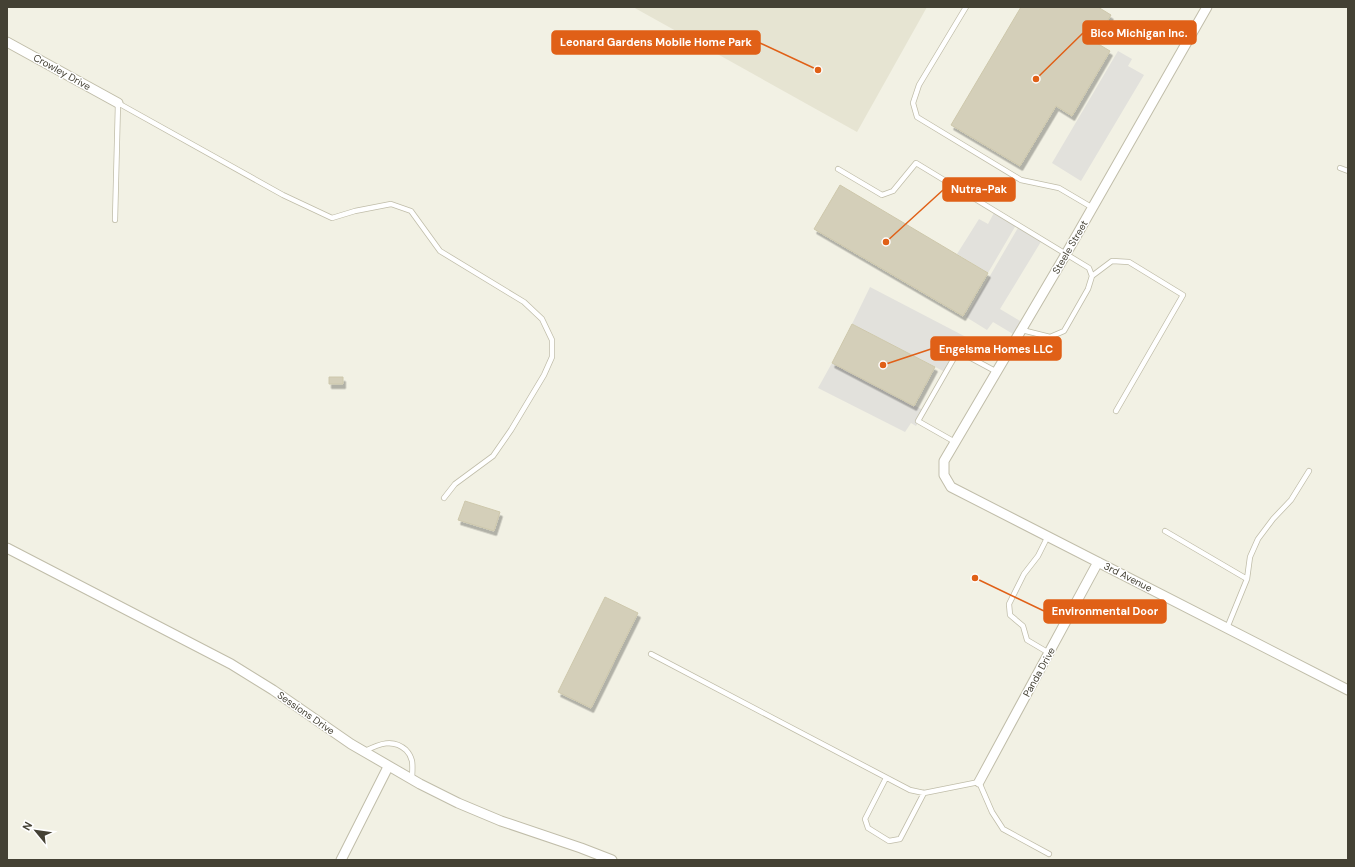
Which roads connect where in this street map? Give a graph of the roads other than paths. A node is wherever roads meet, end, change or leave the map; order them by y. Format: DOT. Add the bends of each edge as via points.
graph roads {
  1 [pos="966,7"];
  2 [pos="1207,7"];
  3 [pos="7,42"];
  4 [pos="118,103"];
  5 [pos="1340,168"];
  6 [pos="838,169"];
  7 [pos="1348,171"];
  8 [pos="1093,208"];
  9 [pos="115,220"];
  10 [pos="1066,254"];
  11 [pos="1092,276"];
  12 [pos="1022,330"];
  13 [pos="997,372"];
  14 [pos="1116,411"];
  15 [pos="955,442"];
  16 [pos="1309,471"];
  17 [pos="951,487"];
  18 [pos="444,498"];
  19 [pos="1165,531"];
  20 [pos="1048,536"];
  21 [pos="7,548"];
  22 [pos="1098,562"];
  23 [pos="1247,579"];
  24 [pos="1227,628"];
  25 [pos="1049,653"];
  26 [pos="651,654"];
  27 [pos="1348,690"];
  28 [pos="364,752"];
  29 [pos="388,767"];
  30 [pos="886,778"];
  31 [pos="412,780"];
  32 [pos="979,782"];
  33 [pos="924,793"];
  34 [pos="1049,854"];
  35 [pos="341,860"];
  36 [pos="612,860"];
  1 -- 8 [label="lane" via="919,85 913,103 917,117 1021,180 1059,188"];
  2 -- 8 [label="street, Steele Street"];
  3 -- 4 [label="street, Crowley Drive"];
  4 -- 9 [label="lane"];
  4 -- 18 [label="lane" via="283,196 332,218 391,204 411,211 440,251 524,302 542,318 552,340 552,357 544,375 493,456 455,484"];
  5 -- 7 [label="lane"];
  6 -- 10 [label="lane" via="882,195 892,191 916,163"];
  8 -- 10 [label="street, Steele Street"];
  10 -- 11 [label="lane" via="1089,268"];
  10 -- 12 [label="street, Steele Street"];
  11 -- 12 [label="lane" via="1088,290 1064,330 1050,337"];
  11 -- 14 [label="lane" via="1112,261 1129,262 1183,295"];
  12 -- 13 [label="street, Steele Street"];
  13 -- 15 [label="street, Steele Street"];
  13 -- 15 [label="lane" via="958,351 918,421"];
  15 -- 17 [label="street, Steele Street" via="944,461 944,475"];
  16 -- 23 [label="lane" via="1291,500 1258,539 1250,558"];
  17 -- 20 [label="street, 3rd Avenue"];
  19 -- 23 [label="lane"];
  20 -- 22 [label="street, 3rd Avenue"];
  20 -- 25 [label="lane" via="1009,604 1010,615 1023,626 1027,640"];
  21 -- 28 [label="street, Sessions Drive" via="231,664 269,686"];
  22 -- 24 [label="street, 3rd Avenue"];
  22 -- 25 [label="street, Panda Drive"];
  23 -- 24 [label="lane"];
  24 -- 27 [label="street, 3rd Avenue"];
  25 -- 32 [label="street, Panda Drive"];
  26 -- 30 [label="lane"];
  28 -- 29 [label="street, Sessions Drive"];
  28 -- 31 [label="lane" via="387,743 399,745 410,756 413,766"];
  29 -- 31 [label="street, Sessions Drive"];
  29 -- 35 [label="street"];
  30 -- 33 [label="lane" via="910,790"];
  30 -- 33 [label="lane" via="865,819 868,828 889,841 900,839"];
  31 -- 36 [label="street, Sessions Drive" via="493,818"];
  32 -- 33 [label="lane"];
  32 -- 34 [label="lane" via="992,812 1003,829"];
}
